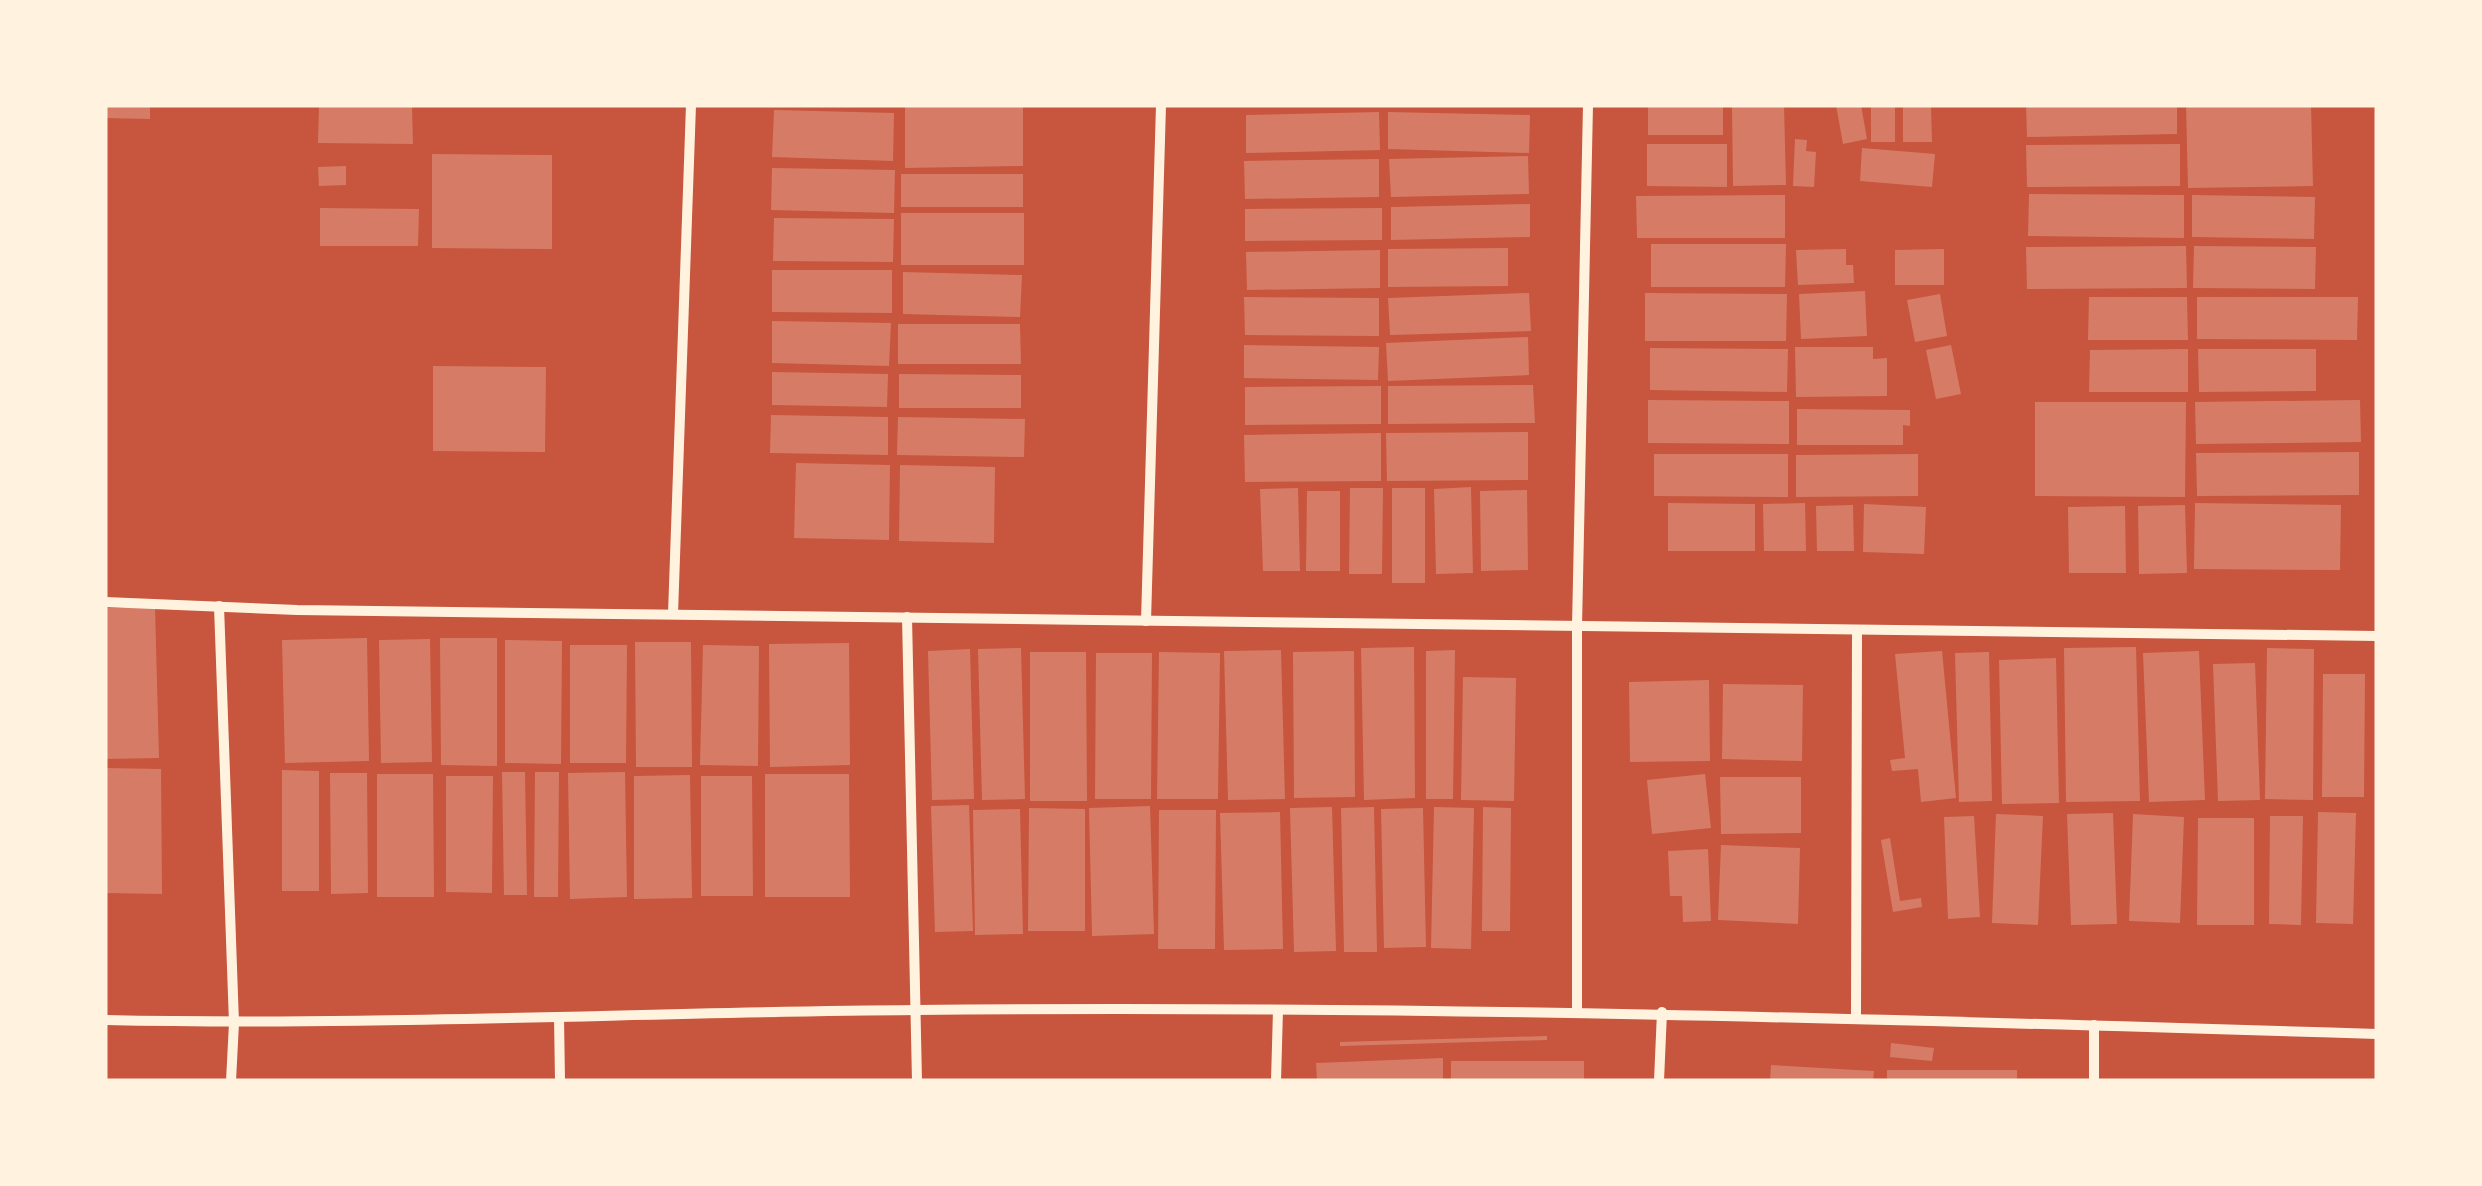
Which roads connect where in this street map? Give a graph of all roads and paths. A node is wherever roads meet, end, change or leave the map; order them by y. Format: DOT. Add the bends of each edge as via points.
graph roads {
  1 [pos="691,105"];
  2 [pos="1162,105"];
  3 [pos="1588,105"];
  4 [pos="105,602"];
  5 [pos="219,606"];
  6 [pos="673,614"];
  7 [pos="907,618"];
  8 [pos="1146,621"];
  9 [pos="1577,628"];
  10 [pos="1858,632"];
  11 [pos="2377,636"];
  12 [pos="916,1010"];
  13 [pos="1278,1010"];
  14 [pos="1577,1010"];
  15 [pos="1662,1012"];
  16 [pos="558,1017"];
  17 [pos="1856,1018"];
  18 [pos="105,1020"];
  19 [pos="234,1023"];
  20 [pos="2094,1025"];
  21 [pos="2377,1034"];
  22 [pos="231,1081"];
  23 [pos="560,1081"];
  24 [pos="917,1081"];
  25 [pos="1276,1081"];
  26 [pos="1659,1081"];
  27 [pos="2094,1081"];
  1 -- 6 [label="street"];
  2 -- 8 [label="street"];
  3 -- 9 [label="street"];
  4 -- 5 [label="street"];
  5 -- 6 [label="street"];
  5 -- 19 [label="street"];
  6 -- 7 [label="street"];
  7 -- 8 [label="street"];
  7 -- 12 [label="street"];
  8 -- 9 [label="street"];
  9 -- 10 [label="street"];
  9 -- 14 [label="street"];
  10 -- 11 [label="street"];
  10 -- 17 [label="street"];
  12 -- 13 [label="street"];
  12 -- 16 [label="street"];
  12 -- 24 [label="street"];
  13 -- 14 [label="street"];
  13 -- 25 [label="street"];
  14 -- 15 [label="street"];
  15 -- 17 [label="street"];
  15 -- 26 [label="street"];
  16 -- 19 [label="street"];
  16 -- 23 [label="street"];
  17 -- 20 [label="street"];
  18 -- 19 [label="street"];
  19 -- 22 [label="street"];
  20 -- 21 [label="street"];
  20 -- 27 [label="street"];
}
